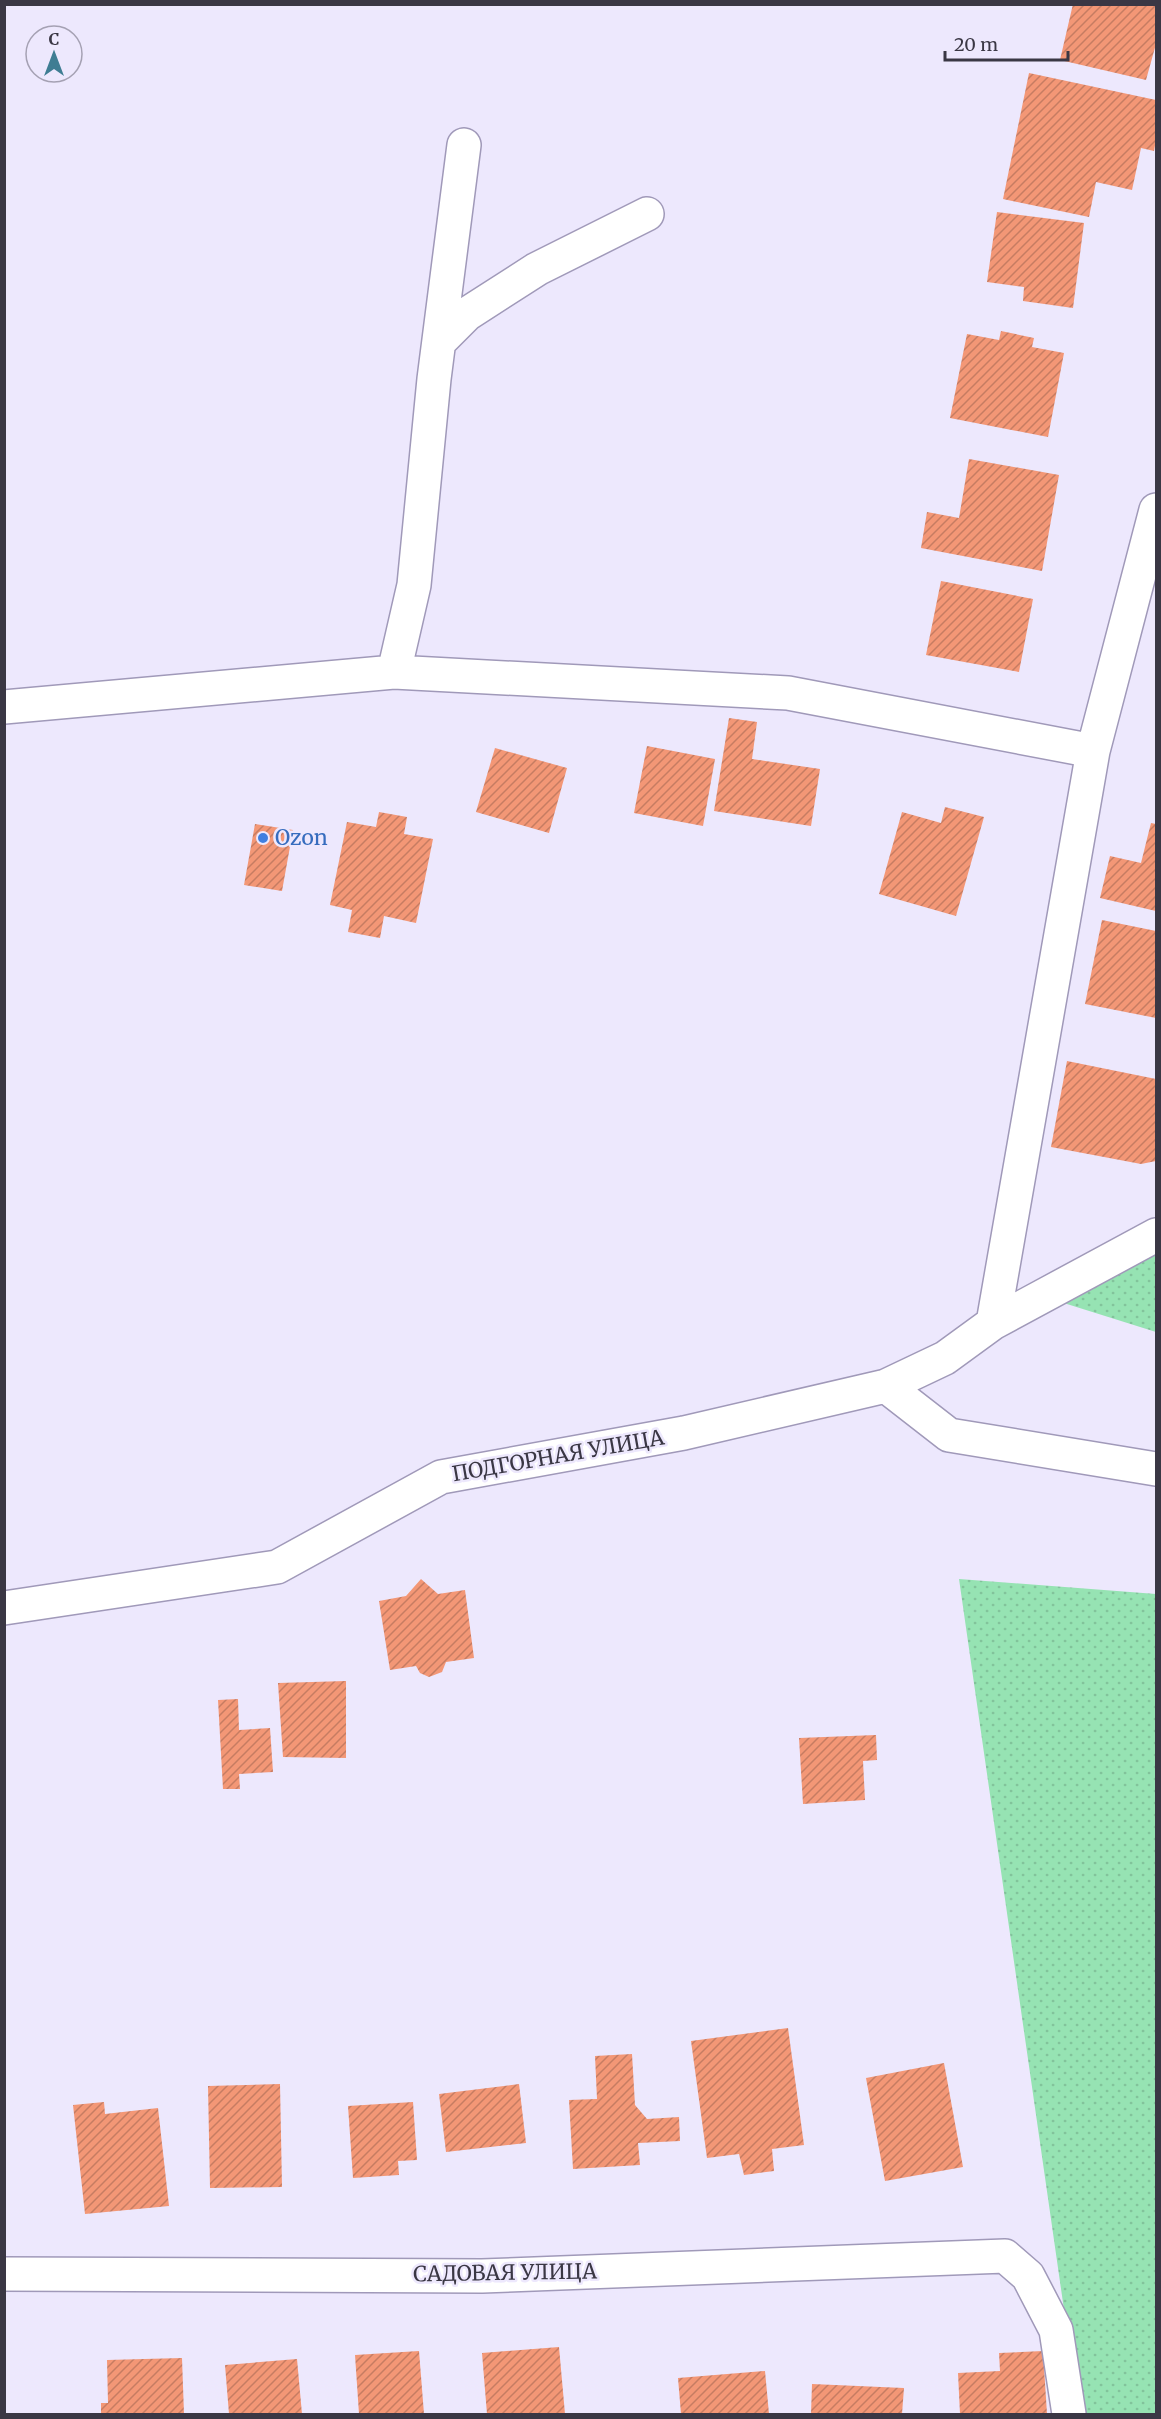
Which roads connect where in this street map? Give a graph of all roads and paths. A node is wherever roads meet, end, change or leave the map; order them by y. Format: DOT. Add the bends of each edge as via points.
graph roads {
  1 [pos="464,145"];
  2 [pos="647,214"];
  3 [pos="439,342"];
  4 [pos="1156,510"];
  5 [pos="394,672"];
  6 [pos="4,707"];
  7 [pos="1093,751"];
  8 [pos="1156,1235"];
  9 [pos="993,1323"];
  10 [pos="886,1386"];
  11 [pos="1156,1469"];
  12 [pos="4,1608"];
  13 [pos="4,2274"];
  14 [pos="1070,2415"];
  1 -- 3 [label="street"];
  2 -- 3 [label="street" via="537,269 466,314"];
  3 -- 5 [label="street" via="414,585"];
  4 -- 7 [label="street"];
  5 -- 6 [label="street"];
  5 -- 7 [label="street" via="788,693"];
  7 -- 9 [label="street"];
  8 -- 9 [label="street"];
  9 -- 10 [label="street, ПОДГОРНАЯ УЛИЦА" via="945,1358"];
  10 -- 11 [label="street" via="949,1435"];
  10 -- 12 [label="street, ПОДГОРНАЯ УЛИЦА" via="684,1433 441,1477 277,1567"];
  13 -- 14 [label="street, САДОВАЯ УЛИЦА" via="482,2276 1005,2256 1028,2276 1056,2330"];
}
